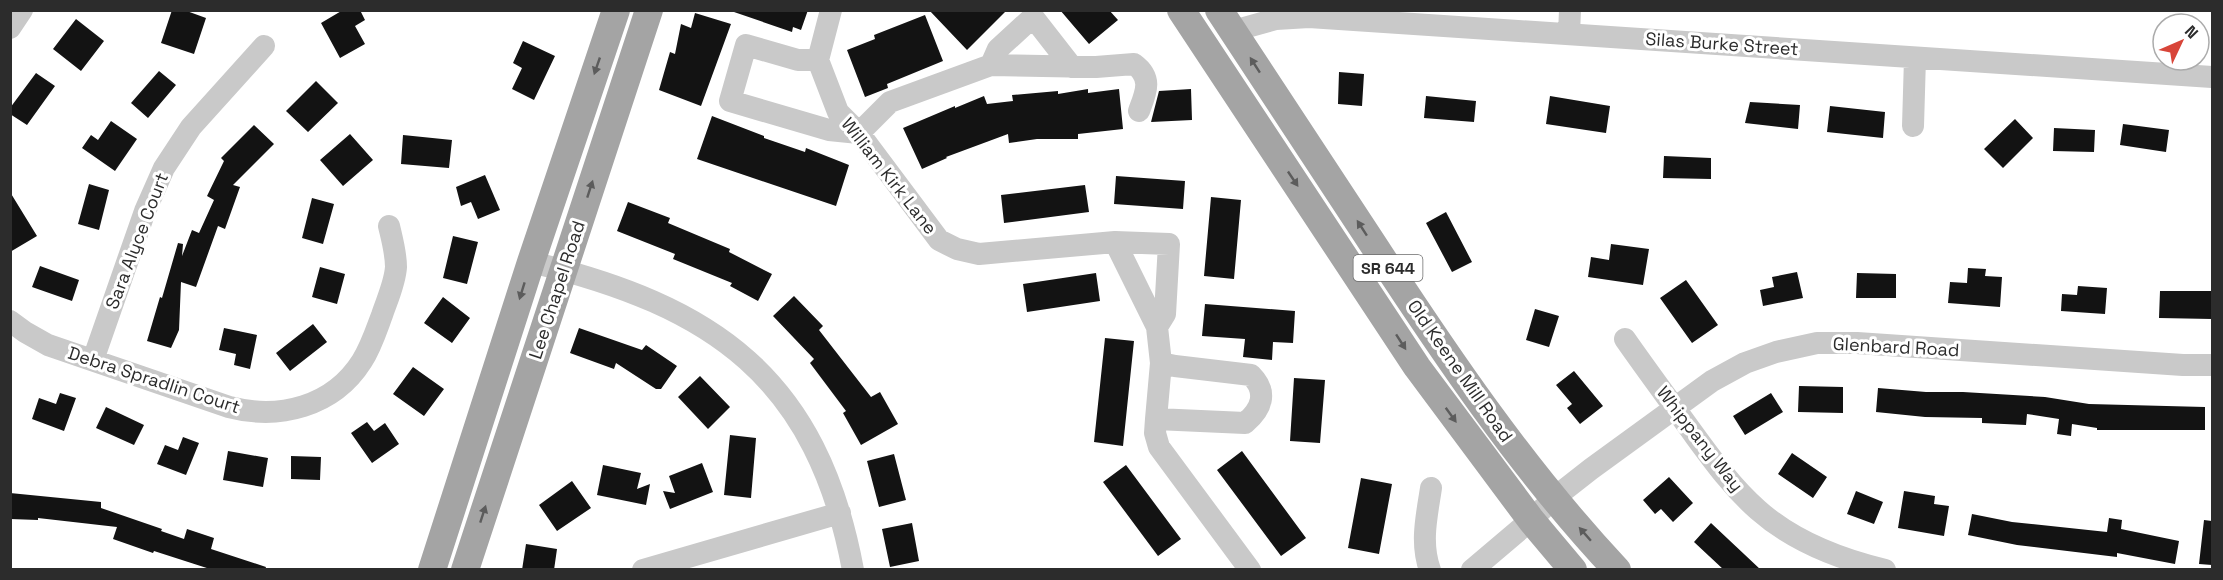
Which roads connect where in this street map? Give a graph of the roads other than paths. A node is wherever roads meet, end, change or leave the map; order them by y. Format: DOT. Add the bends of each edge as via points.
graph roads {
  1 [pos="22,10"];
  2 [pos="615,10"];
  3 [pos="649,10"];
  4 [pos="831,10"];
  5 [pos="1181,10"];
  6 [pos="1570,10"];
  7 [pos="1226,21"];
  8 [pos="10,28"];
  9 [pos="1569,33"];
  10 [pos="264,46"];
  11 [pos="1915,58"];
  12 [pos="818,60"];
  13 [pos="991,65"];
  14 [pos="1072,67"];
  15 [pos="2212,77"];
  16 [pos="1138,111"];
  17 [pos="1912,126"];
  18 [pos="859,133"];
  19 [pos="389,226"];
  20 [pos="1115,242"];
  21 [pos="531,261"];
  22 [pos="563,269"];
  23 [pos="10,321"];
  24 [pos="1157,327"];
  25 [pos="1625,339"];
  26 [pos="93,360"];
  27 [pos="1161,363"];
  28 [pos="2212,365"];
  29 [pos="1675,408"];
  30 [pos="1156,419"];
  31 [pos="1431,488"];
  32 [pos="1554,498"];
  33 [pos="840,513"];
  34 [pos="1531,520"];
  35 [pos="432,570"];
  36 [pos="465,570"];
  37 [pos="643,570"];
  38 [pos="853,570"];
  39 [pos="1250,570"];
  40 [pos="1430,570"];
  41 [pos="1472,570"];
  42 [pos="1573,570"];
  43 [pos="1617,570"];
  44 [pos="1885,570"];
  1 -- 8 [label="street"];
  2 -- 21 [label="main road, Lee Chapel Road, one-way"];
  22 -- 3 [label="main road, Lee Chapel Road, one-way"];
  4 -- 12 [label="street"];
  5 -- 34 [label="main road, Old Keene Mill Road / SR 644, one-way" via="1417,367"];
  6 -- 9 [label="street"];
  7 -- 9 [label="street, Silas Burke Street" via="1309,17"];
  32 -- 7 [label="main road, Old Keene Mill Road / SR 644, one-way" via="1418,312"];
  9 -- 11 [label="street, Silas Burke Street"];
  10 -- 26 [label="street, Sara Alyce Court" via="191,127 164,168"];
  11 -- 15 [label="street, Silas Burke Street"];
  11 -- 17 [label="street"];
  12 -- 18 [label="street, William Kirk Lane" via="838,112"];
  12 -- 18 [label="street" via="798,60 746,45 730,101 829,130"];
  13 -- 14 [label="street"];
  13 -- 14 [label="street" via="998,49 1033,17"];
  13 -- 18 [label="street" via="890,102"];
  14 -- 16 [label="street" via="1134,64 1146,78 1146,91"];
  18 -- 20 [label="street, William Kirk Lane" via="939,240 957,249 980,254"];
  19 -- 26 [label="street, Debra Spradlin Court" via="396,267 373,341 350,377 315,402 271,412 243,410"];
  20 -- 24 [label="street, William Kirk Lane"];
  20 -- 24 [label="street, William Kirk Lane" via="1169,244 1165,314"];
  21 -- 22 [label="street"];
  21 -- 35 [label="main road, Lee Chapel Road, one-way"];
  22 -- 33 [label="street" via="677,312 748,359 795,413 828,475"];
  36 -- 22 [label="main road, Lee Chapel Road, one-way"];
  23 -- 26 [label="street, Debra Spradlin Court" via="48,345"];
  24 -- 27 [label="street, William Kirk Lane"];
  25 -- 29 [label="street, Whippany Way"];
  27 -- 30 [label="street, William Kirk Lane"];
  27 -- 30 [label="street" via="1251,375 1259,382 1262,396 1257,414 1245,423"];
  28 -- 29 [label="street, Glenbard Road" via="1817,343 1745,363"];
  29 -- 32 [label="street, Glenbard Road"];
  29 -- 44 [label="street, Whippany Way" via="1726,477 1777,525 1825,552"];
  30 -- 39 [label="street, William Kirk Lane" via="1160,447"];
  31 -- 40 [label="street" via="1425,529 1425,556"];
  32 -- 34 [label="street, Glenbard Road"];
  43 -- 32 [label="main road, Old Keene Mill Road / SR 644, one-way"];
  33 -- 37 [label="street"];
  33 -- 38 [label="street"];
  34 -- 41 [label="street, Glenbard Road"];
  34 -- 42 [label="main road, Old Keene Mill Road / SR 644"];
}
